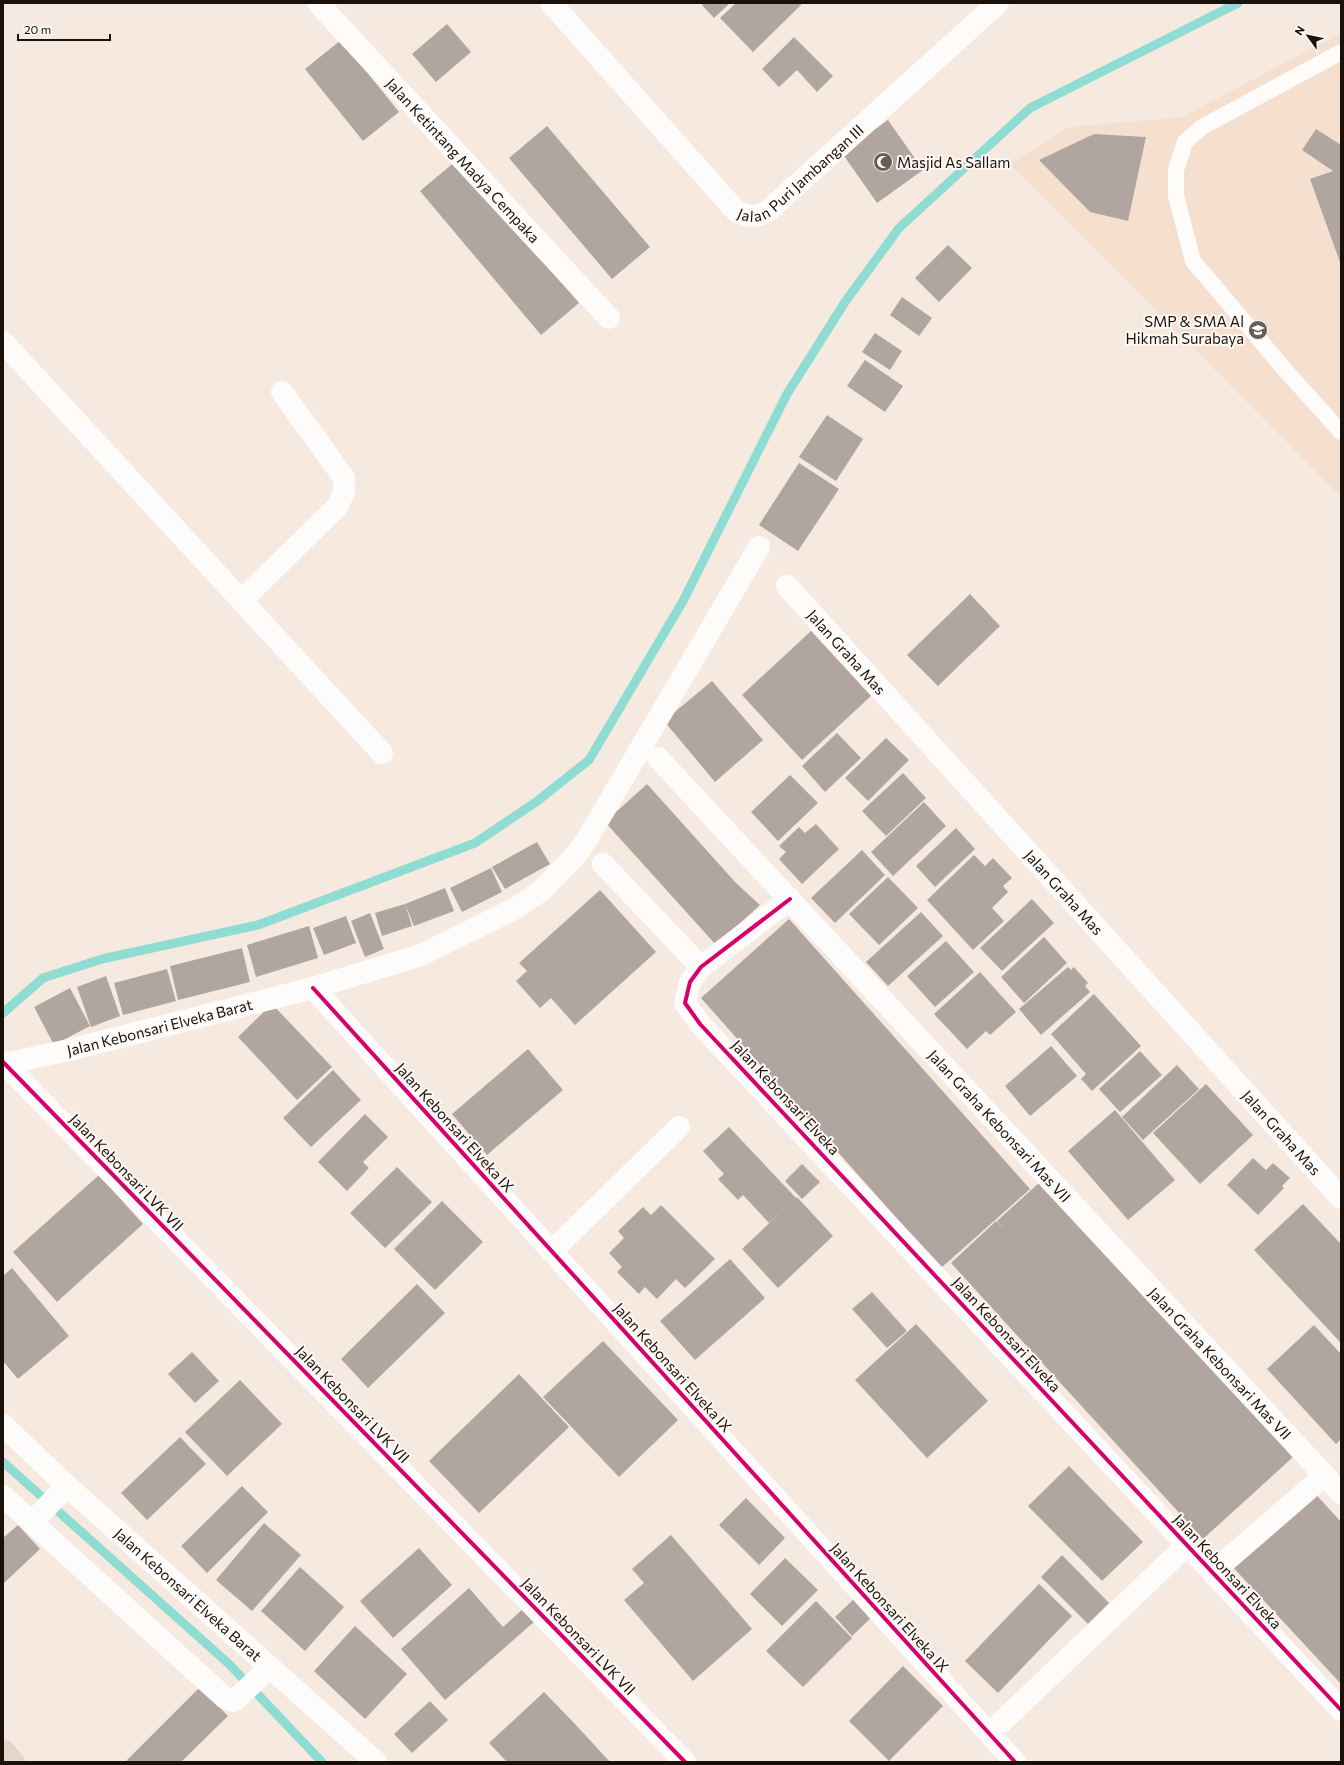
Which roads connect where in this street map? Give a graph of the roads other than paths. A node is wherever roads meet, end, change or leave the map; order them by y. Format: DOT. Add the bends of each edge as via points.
graph roads {
  1 [pos="318,3"];
  2 [pos="551,3"];
  3 [pos="998,3"];
  4 [pos="1341,52"];
  5 [pos="609,318"];
  6 [pos="3,342"];
  7 [pos="282,392"];
  8 [pos="1341,432"];
  9 [pos="759,547"];
  10 [pos="788,586"];
  11 [pos="242,600"];
  12 [pos="382,752"];
  13 [pos="658,758"];
  14 [pos="603,864"];
  15 [pos="790,899"];
  16 [pos="701,967"];
  17 [pos="313,988"];
  18 [pos="4,1063"];
  19 [pos="680,1127"];
  20 [pos="1341,1198"];
  21 [pos="552,1252"];
  22 [pos="3,1425"];
  23 [pos="1325,1475"];
  24 [pos="1341,1493"];
  25 [pos="3,1496"];
  26 [pos="48,1505"];
  27 [pos="1188,1544"];
  28 [pos="1213,1572"];
  29 [pos="264,1673"];
  30 [pos="1341,1710"];
  31 [pos="989,1734"];
  32 [pos="3,1750"];
  33 [pos="14,1762"];
  34 [pos="376,1762"];
  35 [pos="685,1762"];
  36 [pos="1015,1762"];
  1 -- 5 [label="street, Jalan Ketintang Madya Cempaka"];
  2 -- 3 [label="street, Jalan Puri Jambangan III" via="736,211 753,216 768,211"];
  4 -- 8 [label="lane" via="1202,127 1185,142 1176,170 1176,196 1193,261 1286,372"];
  6 -- 11 [label="street"];
  7 -- 11 [label="street" via="344,478 344,492 337,507"];
  9 -- 17 [label="street, Jalan Kebonsari Elveka Barat" via="592,831 559,874 541,891 516,908 421,955"];
  10 -- 20 [label="street, Jalan Graha Mas"];
  11 -- 12 [label="street"];
  13 -- 15 [label="street, Jalan Graha Kebonsari Mas VII"];
  14 -- 16 [label="street"];
  15 -- 16 [label="street, Jalan Kebonsari Elveka"];
  15 -- 23 [label="street, Jalan Graha Kebonsari Mas VII"];
  16 -- 27 [label="street, Jalan Kebonsari Elveka" via="690,982 685,1003 700,1024"];
  17 -- 18 [label="street, Jalan Kebonsari Elveka Barat" via="73,1049"];
  17 -- 21 [label="street, Jalan Kebonsari Elveka IX"];
  18 -- 35 [label="street, Jalan Kebonsari LVK VII"];
  19 -- 21 [label="street"];
  21 -- 31 [label="street, Jalan Kebonsari Elveka IX"];
  22 -- 26 [label="street, Jalan Kebonsari Elveka Barat"];
  23 -- 24 [label="street, Jalan Graha Kebonsari Mas VII"];
  23 -- 28 [label="street"];
  25 -- 26 [label="street"];
  26 -- 29 [label="street, Jalan Kebonsari Elveka Barat"];
  26 -- 29 [label="street" via="225,1698 234,1701"];
  27 -- 28 [label="street, Jalan Kebonsari Elveka"];
  27 -- 31 [label="street, Jalan Kebonsari Elveka"];
  28 -- 30 [label="street, Jalan Kebonsari Elveka"];
  29 -- 34 [label="street, Jalan Kebonsari Elveka Barat"];
  31 -- 36 [label="street, Jalan Kebonsari Elveka IX"];
  32 -- 33 [label="highway"];
}
